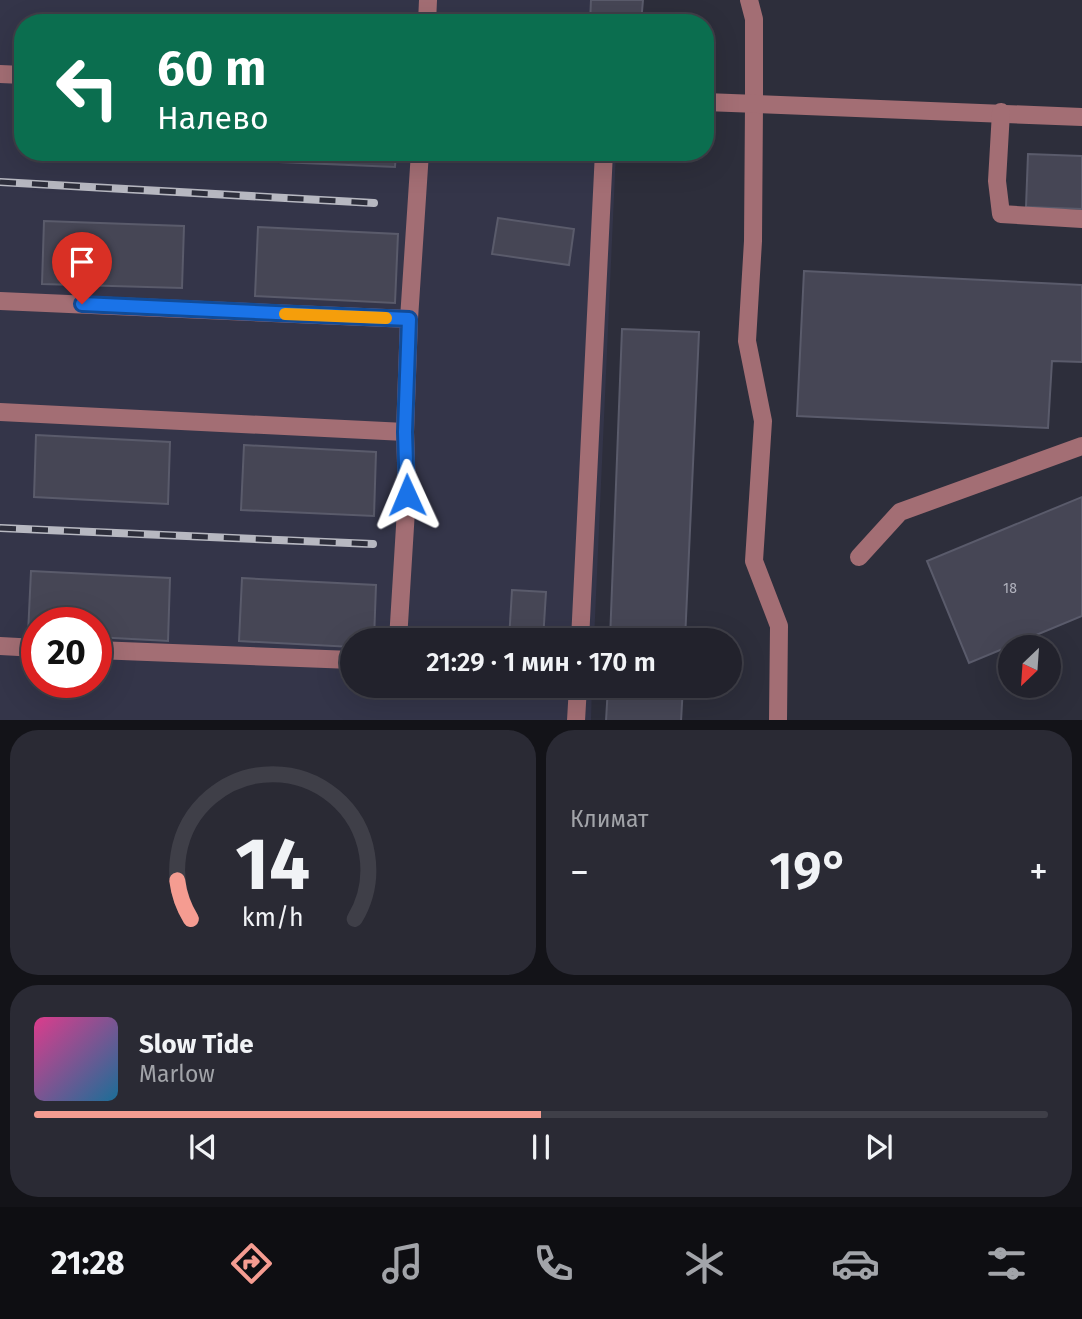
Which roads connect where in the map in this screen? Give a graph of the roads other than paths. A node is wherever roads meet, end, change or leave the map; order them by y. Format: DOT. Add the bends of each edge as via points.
graph roads {
  1 [pos="749,0"];
  2 [pos="714,102"];
  3 [pos="754,104"];
  4 [pos="1001,112"];
  5 [pos="1082,117"];
  6 [pos="419,161"];
  7 [pos="604,161"];
  8 [pos="1082,219"];
  9 [pos="0,301"];
  10 [pos="409,319"];
  11 [pos="0,412"];
  12 [pos="405,432"];
  13 [pos="1082,446"];
  14 [pos="859,557"];
  15 [pos="399,628"];
  16 [pos="581,628"];
  17 [pos="0,646"];
  18 [pos="21,647"];
  19 [pos="112,651"];
  20 [pos="340,660"];
  21 [pos="577,698"];
  22 [pos="576,720"];
  23 [pos="778,720"];
  1 -- 3 [label="street" via="754,19"];
  2 -- 3 [label="street"];
  3 -- 4 [label="street"];
  3 -- 23 [label="street" via="747,341 763,421 754,561 779,626"];
  4 -- 5 [label="street"];
  4 -- 8 [label="street" via="997,181 1001,214"];
  6 -- 10 [label="street"];
  7 -- 16 [label="street"];
  9 -- 10 [label="street"];
  10 -- 12 [label="street"];
  11 -- 12 [label="street"];
  12 -- 15 [label="street" via="407,495"];
  13 -- 14 [label="street" via="900,512"];
  17 -- 18 [label="street"];
  19 -- 20 [label="street"];
  21 -- 22 [label="street"];
}
